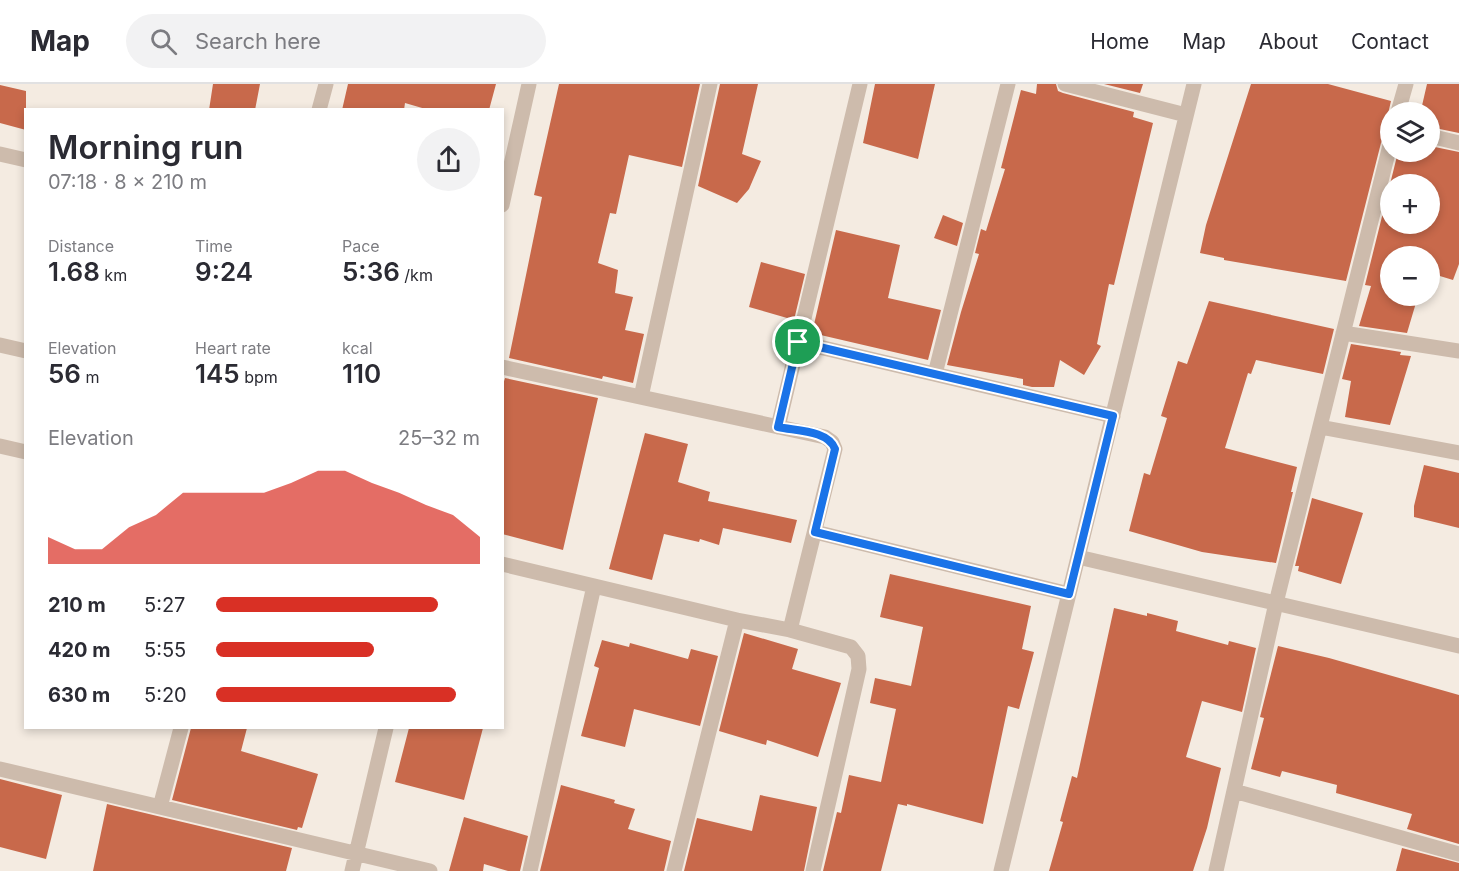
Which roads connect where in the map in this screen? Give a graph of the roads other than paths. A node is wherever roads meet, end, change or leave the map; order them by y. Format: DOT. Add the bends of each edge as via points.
graph roads {
  1 [pos="326,84"];
  2 [pos="529,84"];
  3 [pos="710,84"];
  4 [pos="860,84"];
  5 [pos="1008,84"];
  6 [pos="1065,84"];
  7 [pos="1194,84"];
  8 [pos="1406,84"];
  9 [pos="1401,102"];
  10 [pos="320,108"];
  11 [pos="1186,114"];
  12 [pos="1440,138"];
  13 [pos="1459,143"];
  14 [pos="0,154"];
  15 [pos="24,160"];
  16 [pos="1386,162"];
  17 [pos="504,196"];
  18 [pos="1343,333"];
  19 [pos="798,342"];
  20 [pos="0,345"];
  21 [pos="24,351"];
  22 [pos="1459,351"];
  23 [pos="504,367"];
  24 [pos="935,374"];
  25 [pos="641,397"];
  26 [pos="1113,416"];
  27 [pos="778,427"];
  28 [pos="1320,427"];
  29 [pos="0,446"];
  30 [pos="24,452"];
  31 [pos="1459,453"];
  32 [pos="815,532"];
  33 [pos="1078,557"];
  34 [pos="504,564"];
  35 [pos="594,586"];
  36 [pos="1069,594"];
  37 [pos="1276,603"];
  38 [pos="737,620"];
  39 [pos="790,630"];
  40 [pos="1459,646"];
  41 [pos="180,729"];
  42 [pos="386,729"];
  43 [pos="0,769"];
  44 [pos="1234,791"];
  45 [pos="160,807"];
  46 [pos="356,854"];
  47 [pos="1459,854"];
  48 [pos="352,871"];
  49 [pos="430,871"];
  50 [pos="530,871"];
  51 [pos="674,871"];
  52 [pos="813,871"];
  53 [pos="1001,871"];
  54 [pos="1216,871"];
  1 -- 10 [label="street"];
  2 -- 17 [label="street"];
  3 -- 25 [label="street"];
  4 -- 19 [label="street"];
  5 -- 24 [label="street"];
  6 -- 11 [label="street"];
  7 -- 11 [label="street"];
  8 -- 9 [label="street"];
  11 -- 26 [label="street"];
  12 -- 13 [label="street"];
  14 -- 15 [label="street"];
  16 -- 18 [label="street"];
  18 -- 22 [label="street"];
  18 -- 28 [label="street"];
  19 -- 24 [label="street"];
  19 -- 27 [label="street"];
  20 -- 21 [label="street"];
  23 -- 25 [label="street"];
  24 -- 26 [label="street"];
  25 -- 27 [label="street"];
  26 -- 33 [label="street"];
  27 -- 32 [label="street" via="825,437 835,449"];
  28 -- 31 [label="street"];
  28 -- 37 [label="street"];
  29 -- 30 [label="street"];
  32 -- 36 [label="street"];
  32 -- 39 [label="street"];
  33 -- 36 [label="street"];
  33 -- 37 [label="street"];
  34 -- 35 [label="street"];
  35 -- 38 [label="street"];
  35 -- 50 [label="street"];
  36 -- 53 [label="street"];
  37 -- 40 [label="street"];
  37 -- 44 [label="street"];
  38 -- 39 [label="street"];
  38 -- 51 [label="street"];
  39 -- 52 [label="street" via="851,647 858,657 859,669"];
  41 -- 45 [label="street"];
  42 -- 46 [label="street"];
  43 -- 45 [label="street"];
  44 -- 47 [label="street"];
  44 -- 54 [label="street"];
  45 -- 46 [label="street"];
  46 -- 48 [label="street"];
  46 -- 49 [label="street"];
}
